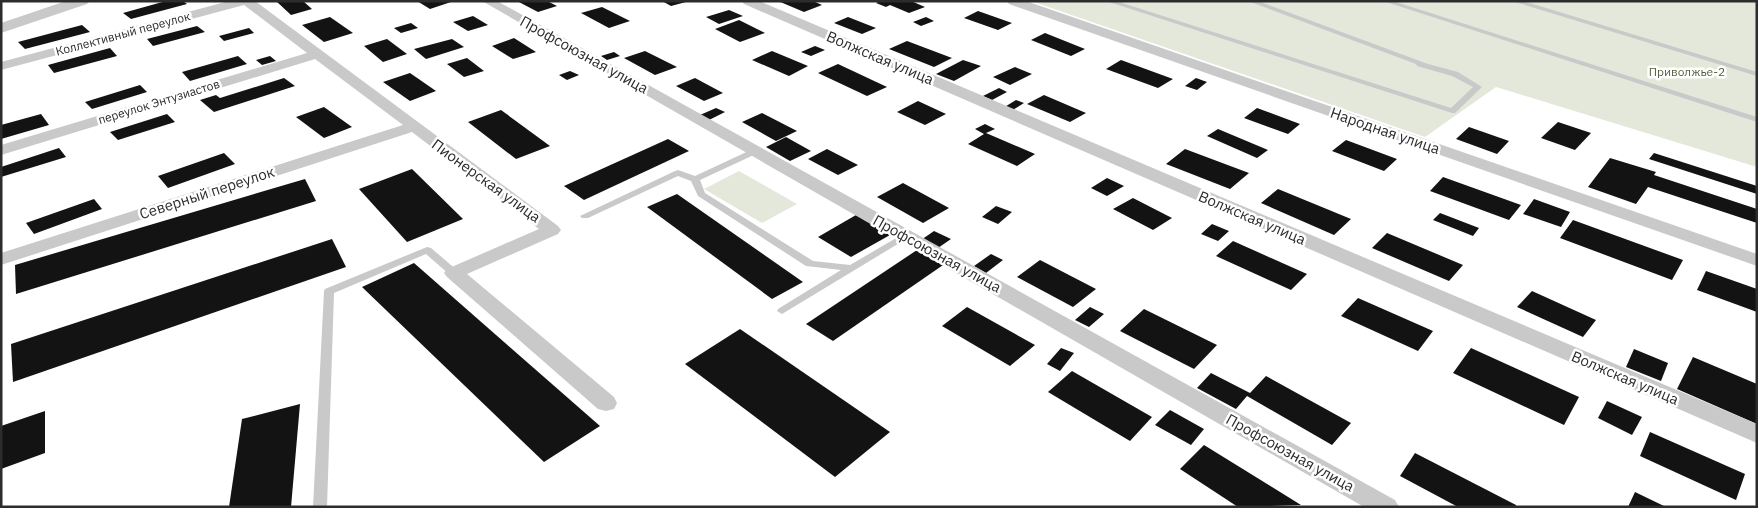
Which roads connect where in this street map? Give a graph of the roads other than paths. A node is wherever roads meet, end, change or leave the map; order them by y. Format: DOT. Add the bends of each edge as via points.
graph roads {
  1 [pos="82,1"];
  2 [pos="246,1"];
  3 [pos="488,1"];
  4 [pos="748,1"];
  5 [pos="1013,1"];
  6 [pos="1109,1"];
  7 [pos="1251,1"];
  8 [pos="1386,1"];
  9 [pos="1515,1"];
  10 [pos="1,28"];
  11 [pos="318,54"];
  12 [pos="1,66"];
  13 [pos="1757,74"];
  14 [pos="1757,120"];
  15 [pos="412,127"];
  16 [pos="1,150"];
  17 [pos="755,151"];
  18 [pos="695,179"];
  19 [pos="585,216"];
  20 [pos="906,236"];
  21 [pos="1,259"];
  22 [pos="1757,260"];
  23 [pos="852,268"];
  24 [pos="454,273"];
  25 [pos="782,311"];
  26 [pos="606,403"];
  27 [pos="1757,434"];
  28 [pos="320,507"];
  29 [pos="1386,507"];
  1 -- 10 [label="street"];
  2 -- 11 [label="street, Пионерская улица"];
  2 -- 12 [label="street, Коллективный переулок"];
  3 -- 17 [label="street, Профсоюзная улица"];
  4 -- 27 [label="street, Волжская улица"];
  5 -- 22 [label="street, Народная улица"];
  6 -- 7 [label="lane" via="1452,111 1478,87 1456,74 1420,64 1424,64"];
  8 -- 14 [label="lane"];
  9 -- 13 [label="lane"];
  11 -- 15 [label="street, Пионерская улица"];
  11 -- 16 [label="street, переулок Энтузиастов"];
  15 -- 21 [label="street, Северный переулок"];
  15 -- 24 [label="street, Пионерская улица" via="552,230"];
  17 -- 18 [label="lane"];
  17 -- 20 [label="street, Профсоюзная улица"];
  18 -- 19 [label="lane" via="678,173"];
  18 -- 23 [label="lane" via="701,194 810,264"];
  20 -- 23 [label="lane"];
  20 -- 29 [label="street, Профсоюзная улица"];
  23 -- 25 [label="lane"];
  24 -- 26 [label="street"];
  24 -- 28 [label="lane" via="427,250 329,291"];
}
